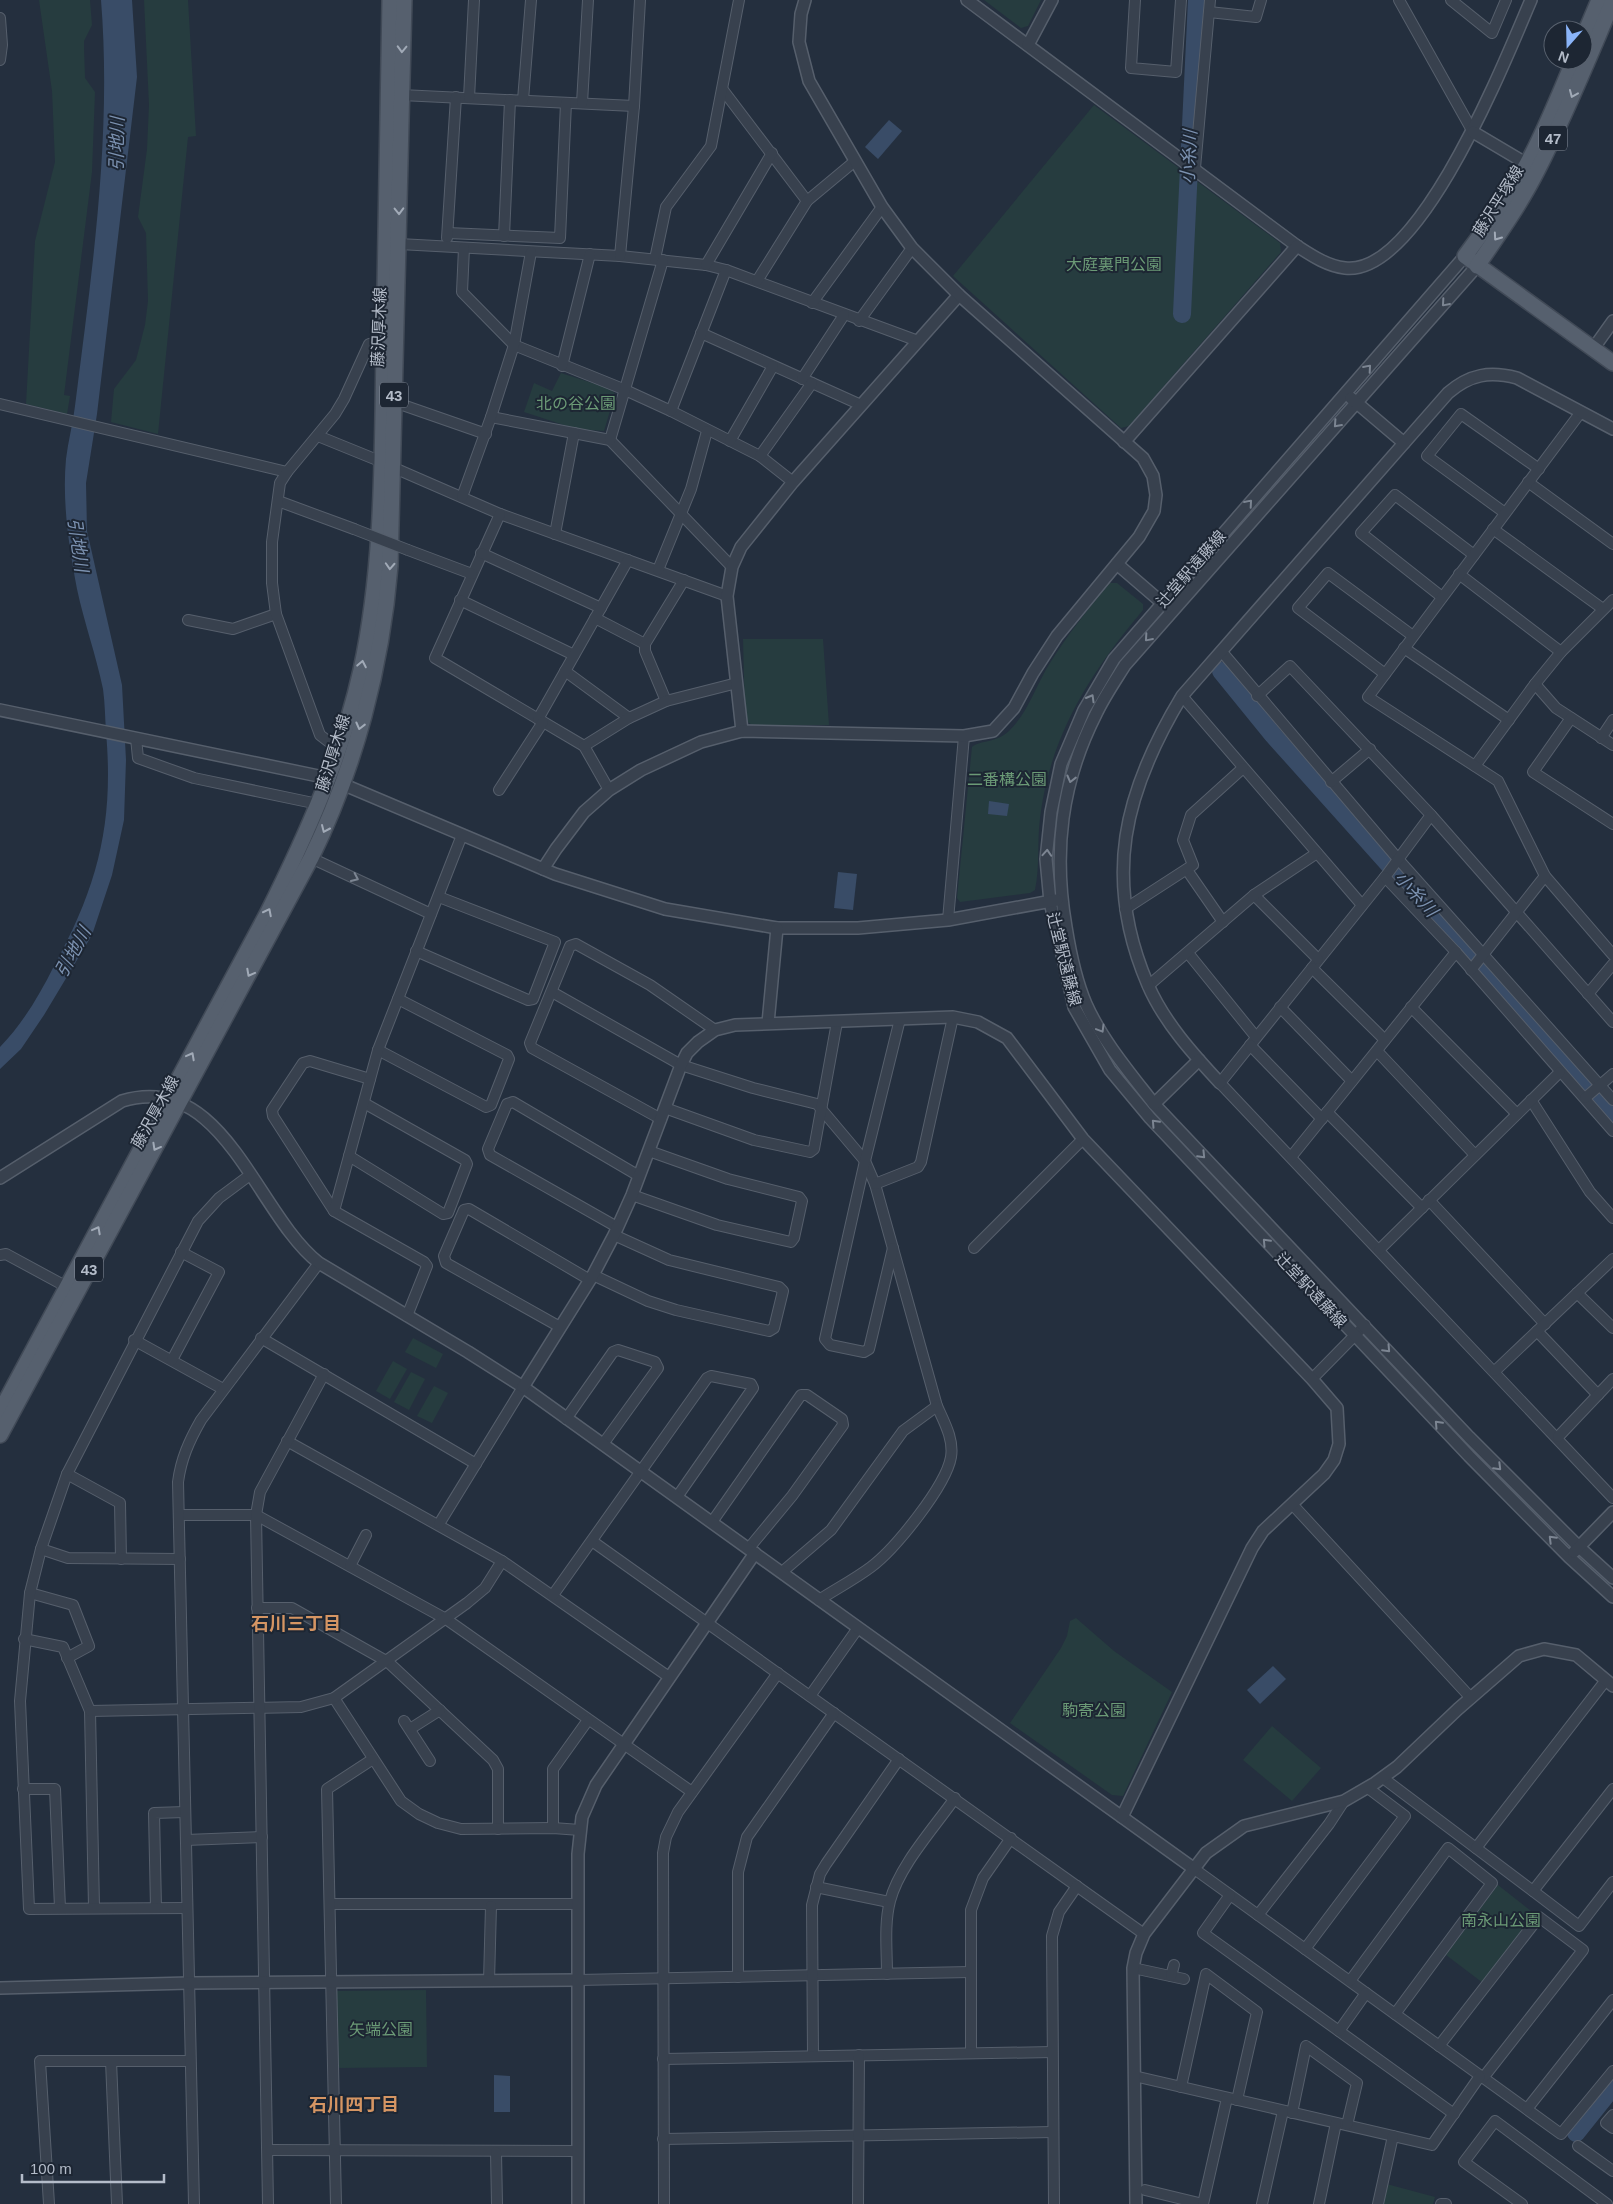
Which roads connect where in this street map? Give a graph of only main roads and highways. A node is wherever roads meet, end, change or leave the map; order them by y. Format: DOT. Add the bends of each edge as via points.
graph roads {
  1 [pos="390,0"];
  2 [pos="404,0"];
  3 [pos="1613,1"];
  4 [pos="1599,3"];
  5 [pos="1591,20"];
  6 [pos="1570,70"];
  7 [pos="1532,167"];
  8 [pos="390,339"];
  9 [pos="1613,363"];
  10 [pos="387,465"];
  11 [pos="174,1102"];
  12 [pos="0,1412"];
  13 [pos="0,1436"];
  1 -- 8 [label="main road, 藤沢厚木線 / 43"];
  2 -- 8 [label="main road, 藤沢厚木線 / 43, one-way" via="399,244"];
  3 -- 7 [label="main road, 藤沢平塚線 / 47, one-way" via="1563,118"];
  4 -- 5 [label="main road"];
  6 -- 7 [label="main road, 藤沢平塚線 / 47"];
  7 -- 9 [label="main road, 藤沢平塚線 / 47" via="1509,220 1471,261"];
  8 -- 10 [label="main road, 藤沢厚木線 / 43"];
  8 -- 10 [label="main road, 藤沢厚木線 / 43" via="394,402"];
  11 -- 10 [label="main road, 藤沢厚木線 / 43, one-way" via="310,826 338,749 361,672 373,604"];
  10 -- 11 [label="main road, 藤沢厚木線 / 43, one-way" via="387,606 344,784 311,858"];
  12 -- 11 [label="main road, 藤沢厚木線 / 43, one-way" via="67,1287"];
  11 -- 13 [label="main road, 藤沢厚木線 / 43, one-way"];
}
